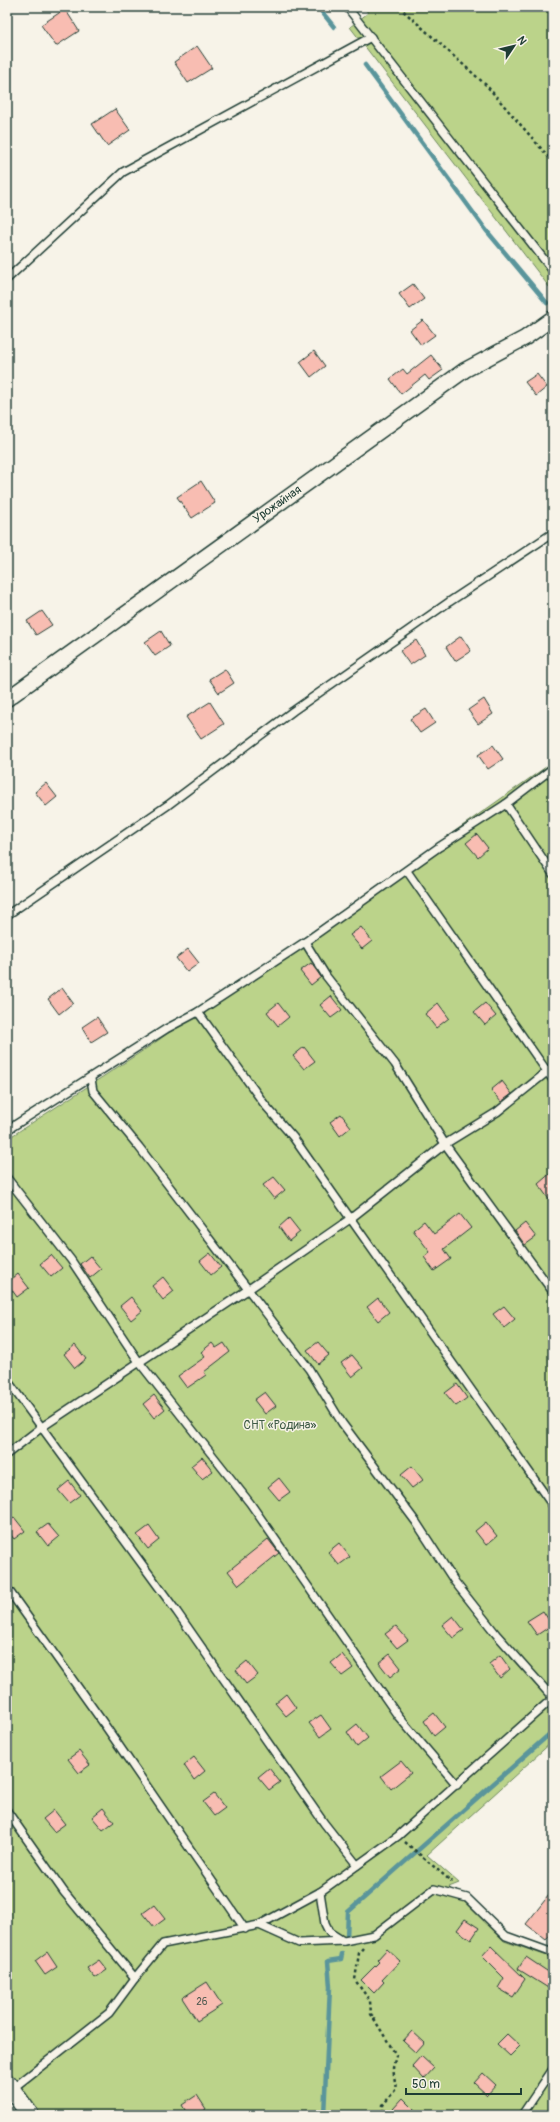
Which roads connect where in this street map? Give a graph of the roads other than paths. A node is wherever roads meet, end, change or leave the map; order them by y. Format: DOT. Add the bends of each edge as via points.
graph roads {
  1 [pos="347,7"];
  2 [pos="371,37"];
  3 [pos="553,271"];
  4 [pos="7,279"];
  5 [pos="553,318"];
  6 [pos="553,533"];
  7 [pos="7,699"];
  8 [pos="553,768"];
  9 [pos="506,804"];
  10 [pos="407,871"];
  11 [pos="553,874"];
  12 [pos="7,915"];
  13 [pos="305,942"];
  14 [pos="198,1012"];
  15 [pos="550,1069"];
  16 [pos="91,1079"];
  17 [pos="553,1080"];
  18 [pos="7,1130"];
  19 [pos="445,1144"];
  20 [pos="7,1178"];
  21 [pos="350,1219"];
  22 [pos="249,1289"];
  23 [pos="553,1292"];
  24 [pos="139,1362"];
  25 [pos="7,1380"];
  26 [pos="42,1427"];
  27 [pos="7,1454"];
  28 [pos="553,1506"];
  29 [pos="7,1588"];
  30 [pos="553,1698"];
  31 [pos="457,1785"];
  32 [pos="7,1811"];
  33 [pos="357,1865"];
  34 [pos="320,1892"];
  35 [pos="259,1925"];
  36 [pos="245,1929"];
  37 [pos="344,1941"];
  38 [pos="553,1953"];
  39 [pos="135,1978"];
  40 [pos="553,2069"];
  41 [pos="9,2086"];
  42 [pos="30,2115"];
  43 [pos="522,2115"];
  1 -- 2 [label="lane"];
  2 -- 3 [label="lane"];
  2 -- 4 [label="lane" via="123,172"];
  5 -- 7 [label="street, Урожайная" via="525,338 465,370"];
  6 -- 12 [label="lane" via="293,711 168,805"];
  8 -- 9 [label="lane"];
  9 -- 10 [label="lane"];
  9 -- 11 [label="lane"];
  10 -- 13 [label="lane"];
  10 -- 15 [label="lane"];
  13 -- 14 [label="lane"];
  13 -- 19 [label="lane" via="326,976 395,1064"];
  14 -- 16 [label="lane" via="166,1029"];
  14 -- 21 [label="lane" via="265,1105 293,1137"];
  15 -- 17 [label="lane"];
  15 -- 19 [label="lane" via="497,1112"];
  16 -- 18 [label="lane"];
  16 -- 22 [label="lane" via="93,1091"];
  19 -- 21 [label="lane"];
  19 -- 23 [label="lane"];
  20 -- 24 [label="lane" via="71,1260"];
  21 -- 22 [label="lane"];
  21 -- 28 [label="lane"];
  22 -- 24 [label="lane"];
  22 -- 30 [label="lane" via="310,1369 342,1423 416,1522 455,1582 496,1634"];
  24 -- 26 [label="lane"];
  24 -- 31 [label="lane" via="250,1503 398,1716"];
  25 -- 26 [label="lane"];
  26 -- 27 [label="lane"];
  26 -- 33 [label="lane" via="182,1618 324,1822"];
  29 -- 36 [label="lane"];
  30 -- 31 [label="lane"];
  31 -- 33 [label="lane" via="398,1836"];
  32 -- 39 [label="lane" via="64,1892"];
  33 -- 34 [label="lane"];
  34 -- 35 [label="lane"];
  34 -- 37 [label="lane" via="324,1924 329,1932"];
  35 -- 36 [label="lane"];
  35 -- 37 [label="lane" via="299,1943"];
  36 -- 39 [label="lane" via="163,1944"];
  37 -- 38 [label="lane" via="374,1935 434,1889 467,1898 506,1936"];
  39 -- 41 [label="lane" via="109,2013"];
  40 -- 43 [label="lane"];
  41 -- 42 [label="street"];
}
